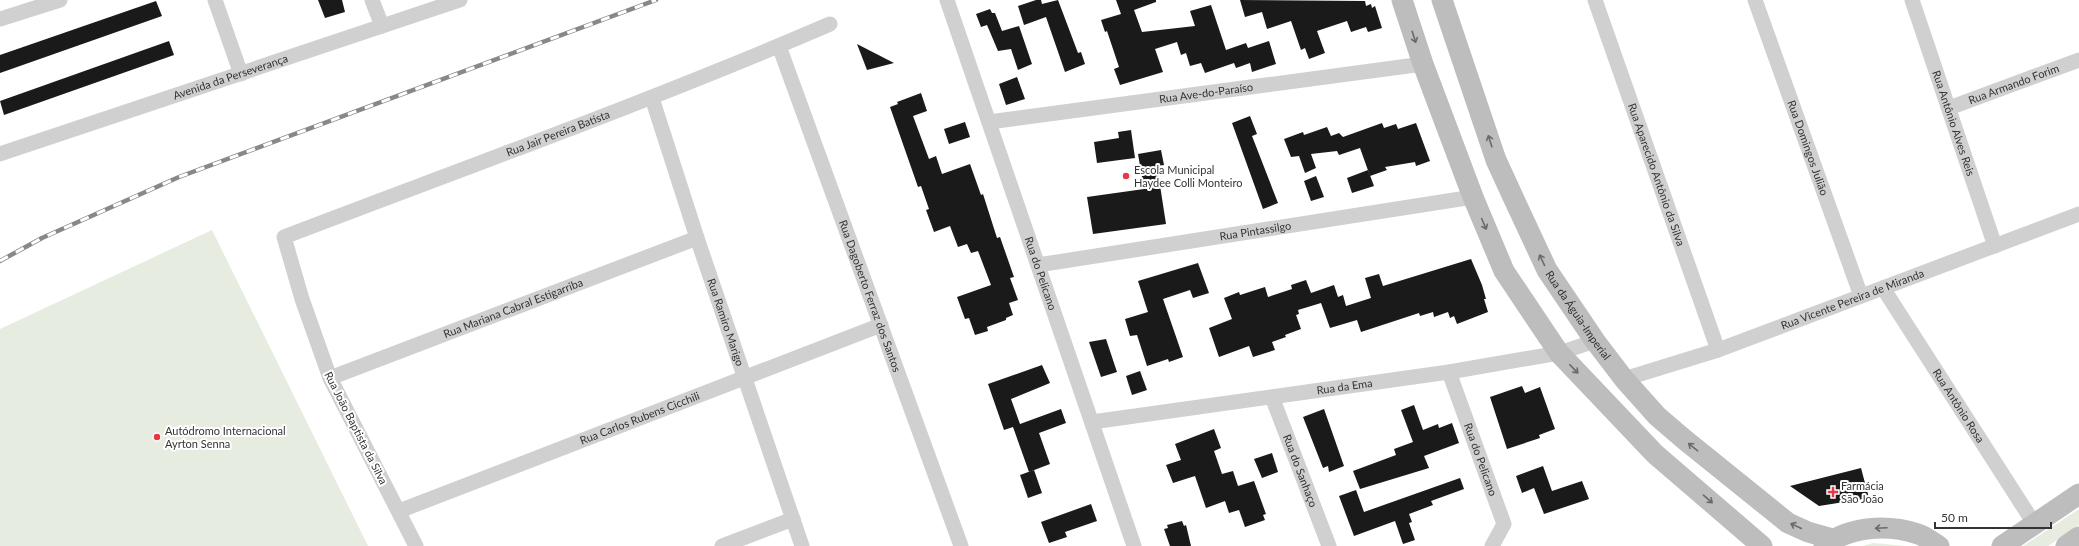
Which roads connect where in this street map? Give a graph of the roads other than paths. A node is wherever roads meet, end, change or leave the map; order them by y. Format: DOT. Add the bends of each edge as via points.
graph roads {
  1 [pos="60,0"];
  2 [pos="215,0"];
  3 [pos="372,0"];
  4 [pos="460,0"];
  5 [pos="947,0"];
  6 [pos="1402,0"];
  7 [pos="1442,0"];
  8 [pos="1595,0"];
  9 [pos="1755,0"];
  10 [pos="1912,0"];
  11 [pos="0,19"];
  12 [pos="830,24"];
  13 [pos="382,26"];
  14 [pos="779,46"];
  15 [pos="2079,60"];
  16 [pos="1423,64"];
  17 [pos="241,74"];
  18 [pos="652,98"];
  19 [pos="1949,108"];
  20 [pos="989,122"];
  21 [pos="0,154"];
  22 [pos="1473,197"];
  23 [pos="2079,214"];
  24 [pos="284,237"];
  25 [pos="697,238"];
  26 [pos="1995,246"];
  27 [pos="1038,265"];
  28 [pos="1883,288"];
  29 [pos="1861,296"];
  30 [pos="881,325"];
  31 [pos="1595,340"];
  32 [pos="1718,350"];
  33 [pos="1559,353"];
  34 [pos="1449,372"];
  35 [pos="330,378"];
  36 [pos="746,378"];
  37 [pos="1624,379"];
  38 [pos="1272,397"];
  39 [pos="1092,422"];
  40 [pos="2079,494"];
  41 [pos="399,511"];
  42 [pos="793,519"];
  43 [pos="2035,525"];
  44 [pos="2079,537"];
  45 [pos="1828,542"];
  46 [pos="416,546"];
  47 [pos="722,546"];
  48 [pos="802,546"];
  49 [pos="961,546"];
  50 [pos="1134,546"];
  51 [pos="1329,546"];
  52 [pos="1492,546"];
  53 [pos="1762,546"];
  54 [pos="1939,546"];
  55 [pos="2002,546"];
  56 [pos="2066,546"];
  1 -- 11 [label="street"];
  2 -- 17 [label="street"];
  3 -- 13 [label="street"];
  4 -- 13 [label="street, Avenida da Perseverança"];
  5 -- 20 [label="street, Rua do Pelicano"];
  6 -- 16 [label="street, one-way"];
  31 -- 7 [label="street, Rua da Águia-Imperial, one-way" via="1547,270 1513,198 1496,160"];
  8 -- 32 [label="street, Rua Aparecido Antônio da Silva"];
  9 -- 29 [label="street, Rua Domingos Julião"];
  10 -- 19 [label="street, Rua Antônio Alves Reis"];
  12 -- 14 [label="street, Rua Jair Pereira Batista"];
  13 -- 17 [label="street, Avenida da Perseverança"];
  14 -- 18 [label="street, Rua Jair Pereira Batista"];
  14 -- 30 [label="street, Rua Dagoberto Ferraz dos Santos"];
  15 -- 19 [label="street, Rua Armando Forim"];
  16 -- 20 [label="street, Rua Ave-do-Paraíso"];
  16 -- 22 [label="street"];
  17 -- 21 [label="street, Avenida da Perseverança"];
  18 -- 24 [label="street, Rua Jair Pereira Batista"];
  18 -- 25 [label="street, Rua Ramiro Marigo"];
  19 -- 26 [label="street, Rua Antônio Alves Reis"];
  20 -- 27 [label="street, Rua do Pelicano"];
  22 -- 27 [label="street, Rua Pintassilgo"];
  22 -- 33 [label="street, one-way" via="1504,271"];
  23 -- 26 [label="street, Rua Vicente Pereira de Miranda"];
  24 -- 35 [label="street, Rua João Baptista da Silva" via="302,299"];
  25 -- 35 [label="street, Rua Mariana Cabral Estigarriba"];
  25 -- 36 [label="street, Rua Ramiro Marigo"];
  26 -- 28 [label="street, Rua Vicente Pereira de Miranda"];
  27 -- 39 [label="street, Rua do Pelicano"];
  28 -- 29 [label="street, Rua Vicente Pereira de Miranda"];
  28 -- 43 [label="street, Rua Antônio Rosa"];
  29 -- 32 [label="street, Rua Vicente Pereira de Miranda"];
  30 -- 36 [label="street, Rua Carlos Rubens Cicchili"];
  30 -- 49 [label="street, Rua Dagoberto Ferraz dos Santos"];
  31 -- 33 [label="street, Rua da Ema"];
  31 -- 37 [label="street, Rua da Águia-Imperial"];
  32 -- 37 [label="street, Rua Vicente Pereira de Miranda"];
  33 -- 34 [label="street, Rua da Ema"];
  33 -- 53 [label="street, one-way" via="1655,454"];
  34 -- 38 [label="street, Rua da Ema"];
  34 -- 52 [label="street, Rua do Pelicano" via="1504,524"];
  35 -- 41 [label="street, Rua João Baptista da Silva"];
  36 -- 41 [label="street, Rua Carlos Rubens Cicchili"];
  36 -- 42 [label="street, Rua Ramiro Marigo"];
  45 -- 37 [label="street, Rua da Águia-Imperial, one-way" via="1788,523 1657,416"];
  38 -- 39 [label="street, Rua da Ema"];
  38 -- 51 [label="street, Rua do Sanhaço"];
  39 -- 50 [label="street, Rua do Pelicano"];
  40 -- 43 [label="street"];
  41 -- 46 [label="street, Rua João Baptista da Silva"];
  42 -- 47 [label="street"];
  42 -- 48 [label="street, Rua Ramiro Marigo"];
  43 -- 55 [label="street"];
  44 -- 56 [label="street"];
  54 -- 45 [label="street, one-way" via="1919,534 1891,528 1861,529"];
}
